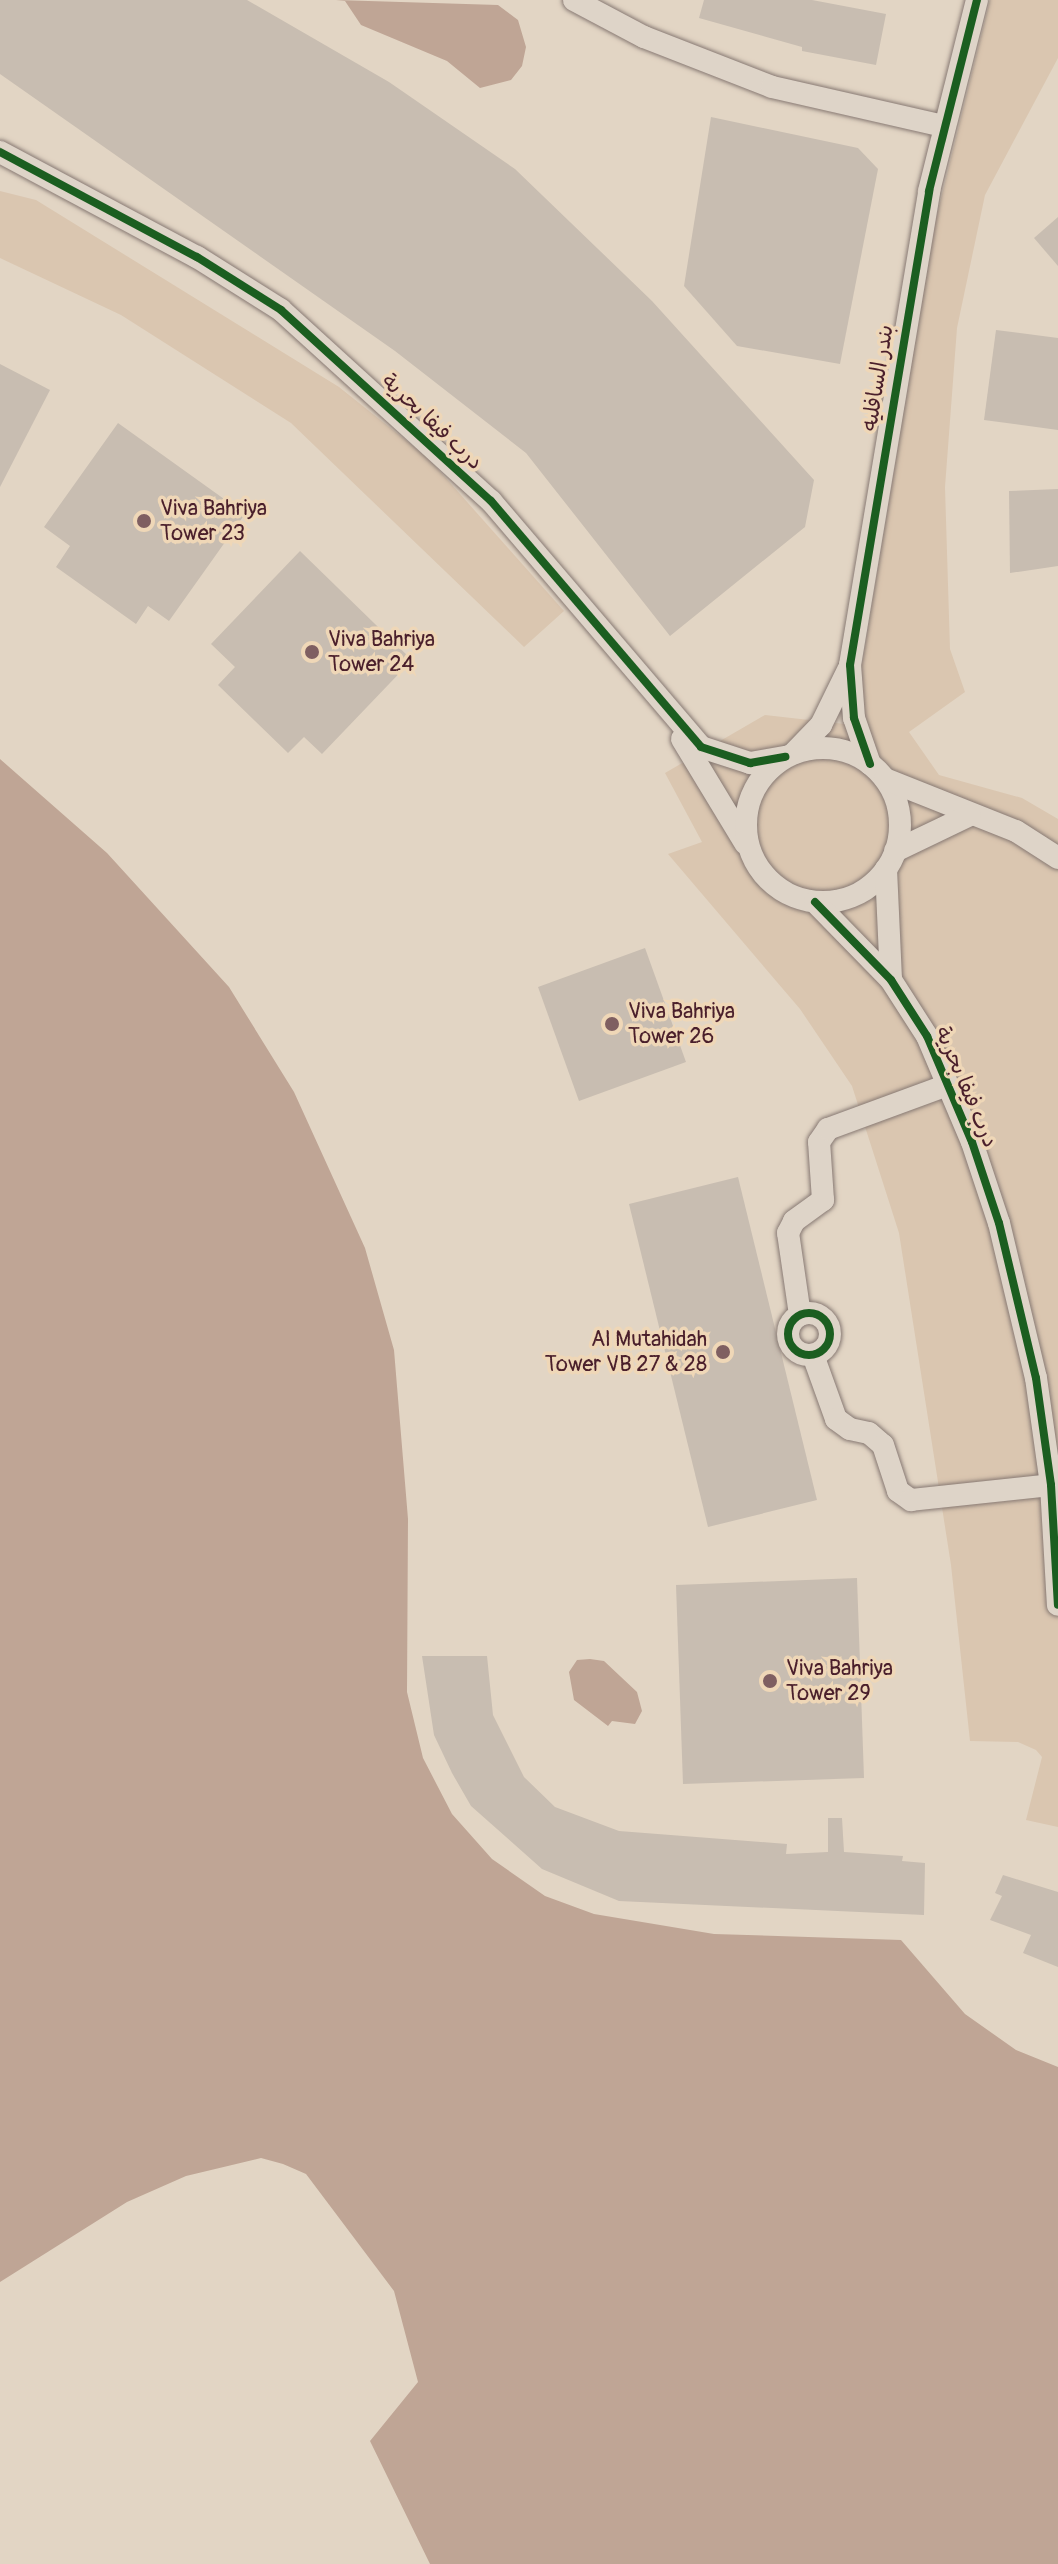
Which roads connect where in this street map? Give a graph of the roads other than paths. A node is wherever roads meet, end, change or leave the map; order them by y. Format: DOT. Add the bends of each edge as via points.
graph roads {
  1 [pos="574,0"];
  2 [pos="977,0"];
  3 [pos="944,126"];
  4 [pos="0,152"];
  5 [pos="0,170"];
  6 [pos="52,182"];
  7 [pos="850,665"];
  8 [pos="670,717"];
  9 [pos="790,755"];
  10 [pos="878,772"];
  11 [pos="970,815"];
  12 [pos="750,850"];
  13 [pos="1058,858"];
  14 [pos="890,860"];
  15 [pos="815,902"];
  16 [pos="891,980"];
  17 [pos="945,1086"];
  18 [pos="800,1315"];
  19 [pos="813,1355"];
  20 [pos="1051,1485"];
  21 [pos="1058,1605"];
  1 -- 3 [label="street" via="644,37 772,87"];
  2 -- 3 [label="street, بندر السافليه"];
  3 -- 7 [label="street, بندر السافليه" via="914,273"];
  4 -- 6 [label="street, درب فيفا بحرية"];
  5 -- 6 [label="street, درب فيفا بحرية"];
  6 -- 8 [label="street, درب فيفا بحرية" via="197,257 281,310 345,363 416,436 491,501"];
  7 -- 9 [label="street, بندر السافليه" via="821,725"];
  7 -- 10 [label="street, بندر السافليه" via="854,718"];
  8 -- 9 [label="street, درب فيفا بحرية" via="719,757 750,763"];
  8 -- 12 [label="street, درب فيفا بحرية"];
  9 -- 10 [label="street" via="834,748"];
  9 -- 12 [label="street" via="762,777 748,804"];
  10 -- 11 [label="street"];
  10 -- 14 [label="street" via="897,806"];
  11 -- 13 [label="street" via="1016,831"];
  11 -- 14 [label="street"];
  12 -- 15 [label="street" via="775,886"];
  14 -- 15 [label="street" via="860,892"];
  14 -- 16 [label="street"];
  15 -- 16 [label="street, درب فيفا بحرية"];
  16 -- 17 [label="street, درب فيفا بحرية" via="927,1036"];
  17 -- 18 [label="street" via="828,1129 819,1142 823,1200 794,1221 788,1233"];
  17 -- 20 [label="street, درب فيفا بحرية" via="972,1142 999,1223 1029,1339"];
  18 -- 19 [label="street" via="788,1335 792,1346"];
  18 -- 19 [label="street" via="823,1318 829,1328 830,1340"];
  19 -- 20 [label="street" via="836,1419 883,1445 898,1491 911,1500"];
  20 -- 21 [label="street, درب فيفا بحرية"];
}
